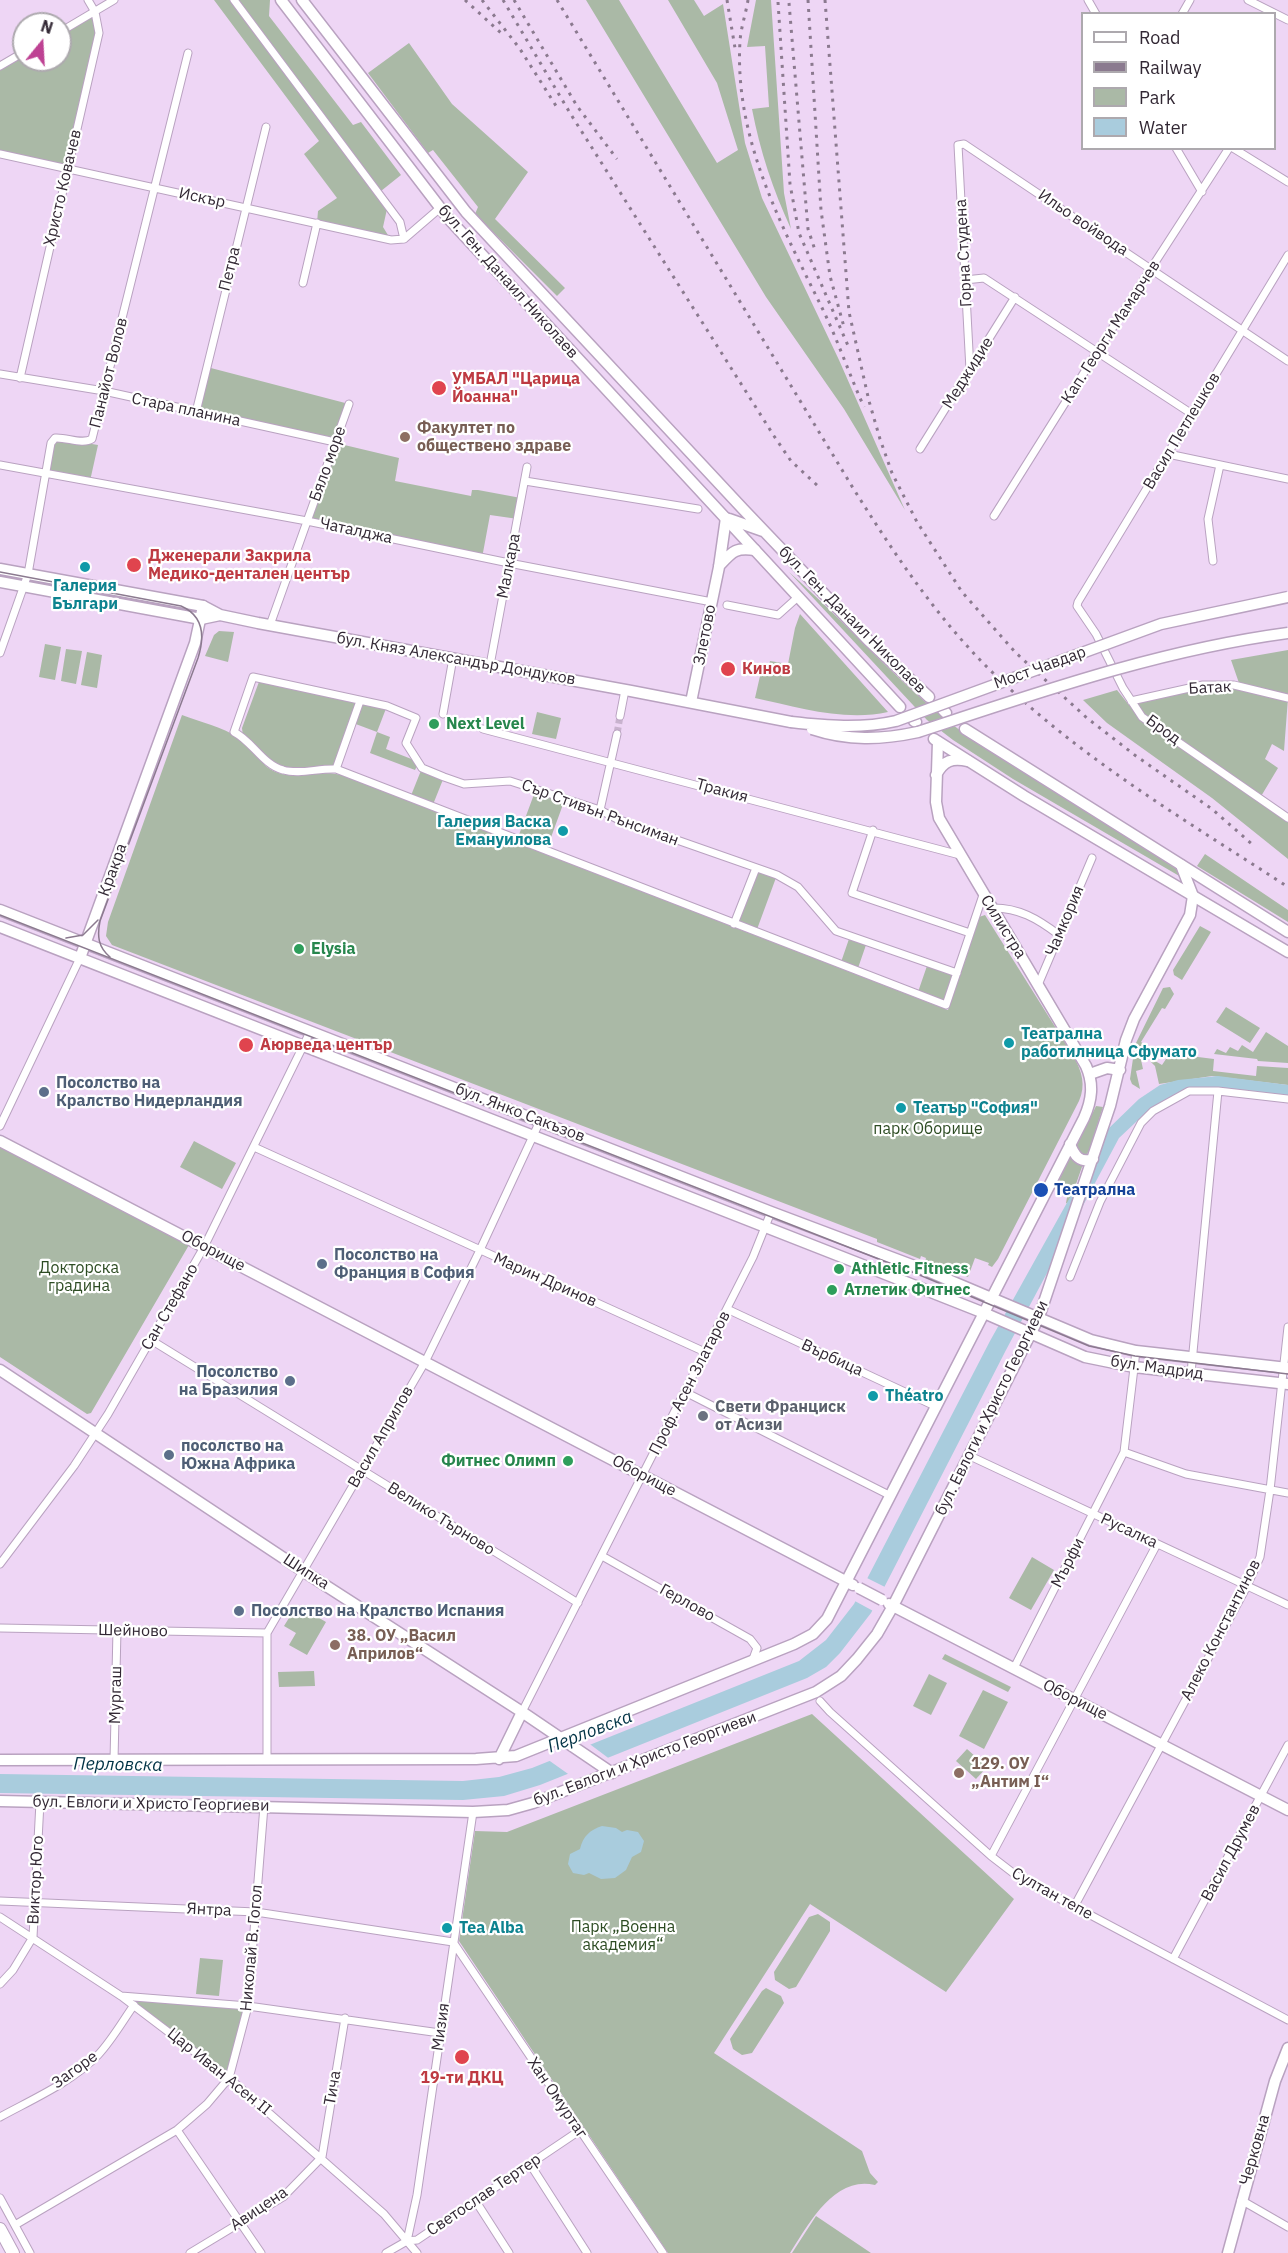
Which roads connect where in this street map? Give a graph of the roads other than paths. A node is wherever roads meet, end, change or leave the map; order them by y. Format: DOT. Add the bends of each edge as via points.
graph roads {
  1 [pos="88,0"];
  2 [pos="114,0"];
  3 [pos="234,0"];
  4 [pos="281,0"];
  5 [pos="302,0"];
  6 [pos="1248,0"];
  7 [pos="95,12"];
  8 [pos="1272,12"];
  9 [pos="72,25"];
  10 [pos="188,53"];
  11 [pos="266,127"];
  12 [pos="968,146"];
  13 [pos="1177,150"];
  14 [pos="1230,150"];
  15 [pos="1234,150"];
  16 [pos="0,154"];
  17 [pos="68,169"];
  18 [pos="1288,182"];
  19 [pos="156,188"];
  20 [pos="1202,192"];
  21 [pos="245,207"];
  22 [pos="440,208"];
  23 [pos="317,223"];
  24 [pos="404,239"];
  25 [pos="1288,255"];
  26 [pos="1151,269"];
  27 [pos="965,280"];
  28 [pos="303,283"];
  29 [pos="1015,297"];
  30 [pos="1243,330"];
  31 [pos="1097,352"];
  32 [pos="1288,361"];
  33 [pos="970,370"];
  34 [pos="0,374"];
  35 [pos="20,378"];
  36 [pos="104,391"];
  37 [pos="349,404"];
  38 [pos="196,412"];
  39 [pos="1192,414"];
  40 [pos="335,442"];
  41 [pos="920,449"];
  42 [pos="1168,454"];
  43 [pos="0,465"];
  44 [pos="1220,465"];
  45 [pos="527,467"];
  46 [pos="45,474"];
  47 [pos="1288,479"];
  48 [pos="525,481"];
  49 [pos="739,505"];
  50 [pos="698,509"];
  51 [pos="994,516"];
  52 [pos="726,518"];
  53 [pos="307,521"];
  54 [pos="764,531"];
  55 [pos="755,550"];
  56 [pos="1213,561"];
  57 [pos="509,563"];
  58 [pos="719,567"];
  59 [pos="0,568"];
  60 [pos="28,574"];
  61 [pos="0,582"];
  62 [pos="24,586"];
  63 [pos="798,597"];
  64 [pos="1288,597"];
  65 [pos="712,602"];
  66 [pos="727,605"];
  67 [pos="203,606"];
  68 [pos="1077,606"];
  69 [pos="220,615"];
  70 [pos="201,619"];
  71 [pos="270,625"];
  72 [pos="1288,633"];
  73 [pos="0,653"];
  74 [pos="453,658"];
  75 [pos="490,665"];
  76 [pos="625,690"];
  77 [pos="929,697"];
  78 [pos="1288,698"];
  79 [pos="360,701"];
  80 [pos="1131,701"];
  81 [pos="691,702"];
  82 [pos="900,707"];
  83 [pos="443,714"];
  84 [pos="620,716"];
  85 [pos="791,722"];
  86 [pos="483,729"];
  87 [pos="965,729"];
  88 [pos="617,734"];
  89 [pos="968,761"];
  90 [pos="611,762"];
  91 [pos="336,769"];
  92 [pos="936,775"];
  93 [pos="600,810"];
  94 [pos="1288,818"];
  95 [pos="873,830"];
  96 [pos="960,855"];
  97 [pos="1092,858"];
  98 [pos="1181,865"];
  99 [pos="756,868"];
  100 [pos="983,895"];
  101 [pos="1193,896"];
  102 [pos="991,908"];
  103 [pos="0,910"];
  104 [pos="734,924"];
  105 [pos="0,927"];
  106 [pos="1288,932"];
  107 [pos="970,933"];
  108 [pos="1059,935"];
  109 [pos="86,944"];
  110 [pos="1288,952"];
  111 [pos="80,958"];
  112 [pos="957,973"];
  113 [pos="1038,985"];
  114 [pos="310,1032"];
  115 [pos="304,1046"];
  116 [pos="1120,1070"];
  117 [pos="1090,1074"];
  118 [pos="1218,1091"];
  119 [pos="1288,1099"];
  120 [pos="540,1121"];
  121 [pos="0,1126"];
  122 [pos="533,1136"];
  123 [pos="0,1141"];
  124 [pos="1070,1144"];
  125 [pos="254,1147"];
  126 [pos="1094,1159"];
  127 [pos="771,1212"];
  128 [pos="765,1227"];
  129 [pos="204,1247"];
  130 [pos="480,1250"];
  131 [pos="1070,1277"];
  132 [pos="992,1297"];
  133 [pos="727,1309"];
  134 [pos="984,1313"];
  135 [pos="1039,1317"];
  136 [pos="1288,1327"];
  137 [pos="1031,1334"];
  138 [pos="151,1340"];
  139 [pos="1136,1351"];
  140 [pos="705,1352"];
  141 [pos="1192,1357"];
  142 [pos="425,1362"];
  143 [pos="1134,1367"];
  144 [pos="1286,1368"];
  145 [pos="0,1370"];
  146 [pos="1191,1373"];
  147 [pos="1285,1384"];
  148 [pos="685,1392"];
  149 [pos="936,1407"];
  150 [pos="96,1434"];
  151 [pos="1124,1452"];
  152 [pos="970,1456"];
  153 [pos="362,1470"];
  154 [pos="642,1476"];
  155 [pos="1270,1490"];
  156 [pos="1288,1493"];
  157 [pos="891,1496"];
  158 [pos="1094,1514"];
  159 [pos="1157,1544"];
  160 [pos="602,1556"];
  161 [pos="0,1564"];
  162 [pos="303,1571"];
  163 [pos="848,1582"];
  164 [pos="1247,1586"];
  165 [pos="578,1603"];
  166 [pos="1288,1605"];
  167 [pos="893,1606"];
  168 [pos="0,1628"];
  169 [pos="117,1630"];
  170 [pos="267,1633"];
  171 [pos="753,1659"];
  172 [pos="1014,1668"];
  173 [pos="1074,1700"];
  174 [pos="820,1701"];
  175 [pos="522,1712"];
  176 [pos="560,1737"];
  177 [pos="1161,1745"];
  178 [pos="1288,1745"];
  179 [pos="499,1758"];
  180 [pos="267,1759"];
  181 [pos="0,1760"];
  182 [pos="114,1760"];
  183 [pos="612,1773"];
  184 [pos="1262,1796"];
  185 [pos="0,1801"];
  186 [pos="40,1802"];
  187 [pos="264,1806"];
  188 [pos="1288,1810"];
  189 [pos="472,1812"];
  190 [pos="991,1856"];
  191 [pos="0,1901"];
  192 [pos="35,1902"];
  193 [pos="1074,1907"];
  194 [pos="256,1912"];
  195 [pos="0,1917"];
  196 [pos="33,1937"];
  197 [pos="453,1942"];
  198 [pos="1173,1959"];
  199 [pos="0,1984"];
  200 [pos="121,1996"];
  201 [pos="134,2005"];
  202 [pos="248,2006"];
  203 [pos="345,2018"];
  204 [pos="1288,2020"];
  205 [pos="440,2033"];
  206 [pos="1288,2048"];
  207 [pos="229,2078"];
  208 [pos="0,2117"];
  209 [pos="177,2130"];
  210 [pos="579,2131"];
  211 [pos="322,2157"];
  212 [pos="530,2164"];
  213 [pos="0,2198"];
  214 [pos="475,2200"];
  215 [pos="1241,2200"];
  216 [pos="242,2222"];
  217 [pos="15,2225"];
  218 [pos="1288,2227"];
  219 [pos="0,2229"];
  220 [pos="407,2241"];
  221 [pos="13,2253"];
  222 [pos="30,2253"];
  223 [pos="190,2253"];
  224 [pos="261,2253"];
  225 [pos="386,2253"];
  226 [pos="417,2253"];
  227 [pos="509,2253"];
  228 [pos="587,2253"];
  229 [pos="663,2253"];
  230 [pos="1228,2253"];
  1 -- 7 [label="street, Христо Ковачев"];
  2 -- 7 [label="street"];
  3 -- 24 [label="street" via="400,222"];
  4 -- 22 [label="main road, бул. Ген. Данаил Николаев"];
  5 -- 49 [label="main road, бул. Ген. Данаил Николаев" via="466,212"];
  6 -- 8 [label="street"];
  7 -- 9 [label="street"];
  7 -- 17 [label="street, Христо Ковачев" via="99,33"];
  10 -- 19 [label="street, Панайот Волов"];
  11 -- 21 [label="street, Петра"];
  12 -- 26 [label="street, Ильо войвода"];
  12 -- 27 [label="street, Горна Студена" via="958,145"];
  13 -- 20 [label="street"];
  14 -- 20 [label="street, Кап. Георги Мамарчев"];
  15 -- 18 [label="street"];
  16 -- 17 [label="street, Искър"];
  17 -- 19 [label="street, Искър"];
  17 -- 35 [label="street, Христо Ковачев"];
  19 -- 21 [label="street, Искър"];
  19 -- 36 [label="street, Панайот Волов"];
  20 -- 26 [label="street, Кап. Георги Мамарчев"];
  21 -- 23 [label="street, Искър"];
  21 -- 38 [label="street, Петра"];
  22 -- 24 [label="street"];
  22 -- 52 [label="main road, бул. Ген. Данаил Николаев"];
  23 -- 24 [label="street, Искър" via="391,240"];
  23 -- 28 [label="street"];
  25 -- 30 [label="street, Васил Петлешков"];
  26 -- 30 [label="street, Ильо войвода"];
  26 -- 31 [label="street, Кап. Георги Мамарчев"];
  27 -- 29 [label="street" via="984,278"];
  27 -- 33 [label="street, Горна Студена"];
  29 -- 31 [label="street"];
  29 -- 33 [label="street, Меджидие"];
  30 -- 32 [label="street, Ильо войвода"];
  30 -- 39 [label="street, Васил Петлешков"];
  31 -- 39 [label="street"];
  31 -- 51 [label="street, Кап. Георги Мамарчев"];
  33 -- 41 [label="street, Меджидие"];
  34 -- 35 [label="street, Стара планина"];
  35 -- 36 [label="street, Стара планина"];
  36 -- 38 [label="street, Стара планина"];
  36 -- 46 [label="street, Панайот Волов" via="93,439 86,442 55,438"];
  37 -- 40 [label="street, Бяло море"];
  38 -- 40 [label="street, Стара планина"];
  39 -- 42 [label="street, Васил Петлешков"];
  40 -- 53 [label="street, Бяло море"];
  42 -- 44 [label="street"];
  42 -- 68 [label="street, Васил Петлешков"];
  43 -- 46 [label="street, Чаталджа"];
  44 -- 47 [label="street"];
  44 -- 56 [label="street" via="1208,519"];
  45 -- 48 [label="street, Малкара"];
  46 -- 53 [label="street, Чаталджа"];
  46 -- 60 [label="street, Панайот Волов"];
  48 -- 50 [label="street"];
  48 -- 57 [label="street, Малкара"];
  49 -- 52 [label="main road"];
  49 -- 54 [label="main road, бул. Ген. Данаил Николаев"];
  52 -- 54 [label="main road"];
  52 -- 55 [label="main road, бул. Ген. Данаил Николаев"];
  52 -- 58 [label="main road, Злетово"];
  53 -- 57 [label="street, Чаталджа"];
  53 -- 71 [label="street, Бяло море"];
  54 -- 77 [label="main road, бул. Ген. Данаил Николаев" via="868,640"];
  55 -- 58 [label="main road" via="735,550"];
  55 -- 63 [label="main road, бул. Ген. Данаил Николаев"];
  57 -- 65 [label="street, Чаталджа"];
  57 -- 75 [label="street, Малкара"];
  58 -- 65 [label="main road, Злетово"];
  59 -- 60 [label="main road, бул. Княз Александър Дондуков"];
  60 -- 62 [label="street, Панайот Волов"];
  60 -- 67 [label="main road, бул. Княз Александър Дондуков"];
  61 -- 62 [label="main road, бул. Княз Александър Дондуков"];
  62 -- 70 [label="main road, бул. Княз Александър Дондуков"];
  62 -- 73 [label="street, Панайот Волов"];
  63 -- 66 [label="street" via="778,615"];
  63 -- 82 [label="main road, бул. Ген. Данаил Николаев"];
  64 -- 85 [label="main road, Мост Чавдар, bridge" via="1161,624 897,721 854,727"];
  65 -- 81 [label="main road, Злетово"];
  67 -- 69 [label="main road, бул. Княз Александър Дондуков"];
  67 -- 70 [label="main road, Кракра"];
  68 -- 80 [label="street, Брод"];
  69 -- 70 [label="main road, бул. Княз Александър Дондуков"];
  69 -- 71 [label="main road, бул. Княз Александър Дондуков"];
  70 -- 109 [label="main road, Кракра"];
  71 -- 74 [label="main road, бул. Княз Александър Дондуков"];
  72 -- 85 [label="main road, Мост Чавдар, bridge" via="1133,663 918,732 887,738 841,737"];
  74 -- 75 [label="main road, бул. Княз Александър Дондуков"];
  74 -- 83 [label="street"];
  75 -- 76 [label="main road, бул. Княз Александър Дондуков"];
  76 -- 81 [label="main road, бул. Княз Александър Дондуков"];
  76 -- 84 [label="street"];
  78 -- 80 [label="street, Батак" via="1234,685 1203,685"];
  79 -- 91 [label="street"];
  79 -- 91 [label="street, Сър Стивън Рънсиман" via="253,677 234,732 282,770"];
  79 -- 93 [label="street, Сър Стивън Рънсиман" via="387,706 416,718 406,743 422,768 464,784 510,781"];
  80 -- 94 [label="street, Брод" via="1142,717"];
  81 -- 85 [label="main road, Мост Чавдар"];
  86 -- 90 [label="street, Тракия"];
  87 -- 98 [label="main road"];
  88 -- 90 [label="street"];
  89 -- 92 [label="main road" via="950,760"];
  89 -- 92 [label="main road, Силистра" via="936,740"];
  89 -- 101 [label="main road"];
  90 -- 93 [label="street"];
  90 -- 95 [label="street, Тракия"];
  91 -- 104 [label="street"];
  92 -- 96 [label="main road, Силистра" via="939,818"];
  93 -- 99 [label="street, Сър Стивън Рънсиман"];
  95 -- 96 [label="street, Тракия"];
  95 -- 107 [label="street" via="852,893"];
  96 -- 100 [label="main road, Силистра"];
  97 -- 108 [label="street, Чамкория"];
  98 -- 101 [label="main road"];
  98 -- 106 [label="main road"];
  99 -- 104 [label="street"];
  99 -- 112 [label="street, Сър Стивън Рънсиман" via="798,887 836,930"];
  100 -- 102 [label="main road, Силистра"];
  100 -- 107 [label="street"];
  101 -- 110 [label="main road"];
  101 -- 116 [label="main road, бул. Евлоги и Христо Георгиеви" via="1190,915 1134,1019"];
  102 -- 108 [label="street" via="1030,915"];
  102 -- 113 [label="main road, Силистра"];
  103 -- 109 [label="main road, бул. Янко Сакъзов"];
  104 -- 112 [label="street" via="946,1005"];
  105 -- 111 [label="main road, бул. Янко Сакъзов"];
  107 -- 112 [label="street"];
  108 -- 113 [label="street, Чамкория"];
  109 -- 111 [label="main road, Кракра"];
  109 -- 114 [label="main road, бул. Янко Сакъзов"];
  111 -- 115 [label="main road, бул. Янко Сакъзов"];
  111 -- 121 [label="street, Кракра"];
  113 -- 117 [label="main road, Силистра"];
  114 -- 115 [label="street, Сан Стефано"];
  114 -- 120 [label="main road, бул. Янко Сакъзов"];
  115 -- 122 [label="main road, бул. Янко Сакъзов"];
  115 -- 125 [label="street, Сан Стефано"];
  116 -- 117 [label="main road" via="1107,1068"];
  116 -- 126 [label="main road, бул. Евлоги и Христо Георгиеви"];
  117 -- 124 [label="main road" via="1090,1103"];
  118 -- 119 [label="street"];
  118 -- 131 [label="street" via="1189,1091 1161,1105 1141,1123 1100,1202"];
  118 -- 141 [label="street"];
  120 -- 122 [label="street, Васил Априлов"];
  120 -- 127 [label="main road, бул. Янко Сакъзов"];
  122 -- 128 [label="main road, бул. Янко Сакъзов"];
  122 -- 130 [label="street, Васил Априлов"];
  123 -- 129 [label="main road, Оборище"];
  124 -- 126 [label="main road" via="1080,1159"];
  124 -- 132 [label="main road"];
  125 -- 129 [label="street, Сан Стефано"];
  125 -- 130 [label="street, Марин Дринов"];
  126 -- 135 [label="main road, бул. Евлоги и Христо Георгиеви"];
  127 -- 128 [label="street, Проф. Асен Златаров"];
  127 -- 132 [label="main road, бул. Янко Сакъзов"];
  128 -- 133 [label="street, Проф. Асен Златаров"];
  128 -- 134 [label="main road, бул. Янко Сакъзов"];
  129 -- 138 [label="street, Сан Стефано"];
  129 -- 142 [label="main road, Оборище"];
  130 -- 140 [label="street, Марин Дринов"];
  130 -- 142 [label="street, Васил Априлов"];
  132 -- 134 [label="main road"];
  132 -- 135 [label="main road, бул. Янко Сакъзов"];
  133 -- 140 [label="street, Проф. Асен Златаров"];
  133 -- 149 [label="street, Върбица"];
  134 -- 137 [label="main road, бул. Янко Сакъзов"];
  134 -- 149 [label="main road"];
  135 -- 137 [label="main road, бул. Евлоги и Христо Георгиеви"];
  135 -- 139 [label="main road, бул. Мадрид" via="1091,1340"];
  136 -- 144 [label="street, Алеко Константинов"];
  137 -- 143 [label="main road, бул. Мадрид" via="1085,1357"];
  137 -- 152 [label="main road, бул. Евлоги и Христо Георгиеви"];
  138 -- 150 [label="street, Сан Стефано"];
  138 -- 153 [label="street, Велико Търново"];
  139 -- 141 [label="main road, бул. Мадрид"];
  139 -- 143 [label="street, Мърфи"];
  140 -- 148 [label="street, Проф. Асен Златаров"];
  141 -- 144 [label="main road, бул. Мадрид"];
  141 -- 146 [label="street"];
  142 -- 153 [label="street, Васил Априлов"];
  142 -- 154 [label="main road, Оборище"];
  143 -- 146 [label="main road, бул. Мадрид"];
  143 -- 151 [label="street, Мърфи"];
  144 -- 147 [label="street, Алеко Константинов"];
  145 -- 150 [label="main road, Шипка"];
  146 -- 147 [label="main road, бул. Мадрид"];
  147 -- 155 [label="street, Алеко Константинов"];
  148 -- 154 [label="street, Проф. Асен Златаров"];
  148 -- 157 [label="street"];
  149 -- 157 [label="main road"];
  150 -- 161 [label="street, Сан Стефано"];
  150 -- 162 [label="main road, Шипка"];
  151 -- 155 [label="street" via="1186,1474"];
  151 -- 158 [label="street, Мърфи"];
  152 -- 158 [label="street, Русалка"];
  152 -- 167 [label="main road, бул. Евлоги и Христо Георгиеви"];
  153 -- 162 [label="street, Васил Априлов"];
  153 -- 165 [label="street, Велико Търново"];
  154 -- 160 [label="street, Проф. Асен Златаров"];
  154 -- 163 [label="main road, Оборище"];
  155 -- 156 [label="street"];
  155 -- 164 [label="street, Алеко Константинов" via="1260,1557"];
  157 -- 163 [label="main road"];
  158 -- 159 [label="street, Русалка"];
  158 -- 172 [label="street, Мърфи"];
  159 -- 164 [label="street, Русалка"];
  159 -- 173 [label="street"];
  160 -- 165 [label="street, Проф. Асен Златаров"];
  160 -- 171 [label="street, Герлово" via="750,1639 757,1648"];
  162 -- 170 [label="street, Васил Априлов"];
  162 -- 175 [label="main road, Шипка"];
  163 -- 167 [label="main road, Оборище, bridge"];
  163 -- 171 [label="main road" via="813,1634"];
  164 -- 166 [label="street, Русалка"];
  164 -- 177 [label="street, Алеко Константинов"];
  165 -- 175 [label="street, Проф. Асен Златаров"];
  167 -- 172 [label="main road, Оборище"];
  167 -- 183 [label="main road, бул. Евлоги и Христо Георгиеви" via="857,1659 841,1676 816,1692"];
  168 -- 169 [label="street, Шейново"];
  169 -- 170 [label="street, Шейново"];
  169 -- 182 [label="street, Мургаш"];
  170 -- 180 [label="street"];
  171 -- 176 [label="main road"];
  172 -- 173 [label="main road, Оборище"];
  173 -- 177 [label="main road, Оборище"];
  173 -- 190 [label="street"];
  174 -- 190 [label="street, Султан тепе"];
  175 -- 176 [label="main road, Шипка"];
  175 -- 179 [label="main road"];
  176 -- 179 [label="main road" via="516,1756"];
  176 -- 183 [label="main road, Шипка"];
  177 -- 184 [label="main road, Оборище"];
  177 -- 193 [label="street, Алеко Константинов"];
  178 -- 184 [label="street, Васил Друмев"];
  179 -- 180 [label="main road"];
  180 -- 182 [label="main road"];
  181 -- 182 [label="main road"];
  183 -- 189 [label="main road, бул. Евлоги и Христо Георгиеви" via="516,1807"];
  184 -- 188 [label="main road, Оборище"];
  184 -- 198 [label="street, Васил Друмев"];
  185 -- 186 [label="main road, бул. Евлоги и Христо Георгиеви"];
  186 -- 187 [label="main road, бул. Евлоги и Христо Георгиеви"];
  186 -- 192 [label="street, Виктор Юго"];
  187 -- 189 [label="main road, бул. Евлоги и Христо Георгиеви"];
  187 -- 194 [label="street, Николай В. Гогол"];
  189 -- 197 [label="street, Мизия"];
  190 -- 193 [label="street, Султан тепе" via="1017,1876"];
  191 -- 192 [label="street, Янтра"];
  192 -- 194 [label="street, Янтра"];
  192 -- 196 [label="street, Виктор Юго"];
  193 -- 198 [label="street, Султан тепе"];
  194 -- 197 [label="street, Янтра"];
  194 -- 202 [label="street, Николай В. Гогол"];
  195 -- 196 [label="street, Цар Иван Асен II"];
  196 -- 199 [label="street, Виктор Юго"];
  196 -- 200 [label="street, Цар Иван Асен II"];
  197 -- 205 [label="street, Мизия"];
  197 -- 210 [label="street, Хан Омуртаг"];
  198 -- 204 [label="street, Султан тепе"];
  200 -- 201 [label="street, Цар Иван Асен II"];
  200 -- 202 [label="street"];
  201 -- 207 [label="street, Цар Иван Асен II"];
  201 -- 208 [label="street, Загоре" via="90,2062"];
  202 -- 203 [label="street"];
  202 -- 207 [label="street, Николай В. Гогол"];
  203 -- 205 [label="street"];
  203 -- 211 [label="street, Тича"];
  205 -- 220 [label="street, Мизия"];
  206 -- 215 [label="main road, Черковна"];
  207 -- 209 [label="street, Николай В. Гогол"];
  207 -- 211 [label="street, Цар Иван Асен II"];
  209 -- 216 [label="street"];
  209 -- 217 [label="street, Николай В. Гогол"];
  210 -- 212 [label="street, Светослав Тертер"];
  210 -- 229 [label="street, Хан Омуртаг"];
  211 -- 216 [label="street, Авицена" via="283,2197"];
  211 -- 220 [label="street, Цар Иван Асен II" via="384,2214"];
  212 -- 214 [label="street, Светослав Тертер"];
  212 -- 228 [label="street"];
  213 -- 217 [label="street"];
  214 -- 220 [label="street, Светослав Тертер" via="417,2240"];
  214 -- 227 [label="street"];
  215 -- 218 [label="street"];
  215 -- 230 [label="main road, Черковна"];
  216 -- 223 [label="street, Авицена"];
  216 -- 224 [label="street"];
  217 -- 222 [label="street"];
  219 -- 221 [label="highway"];
  220 -- 225 [label="street, Светослав Тертер"];
  220 -- 226 [label="street, Цар Иван Асен II"];
}
